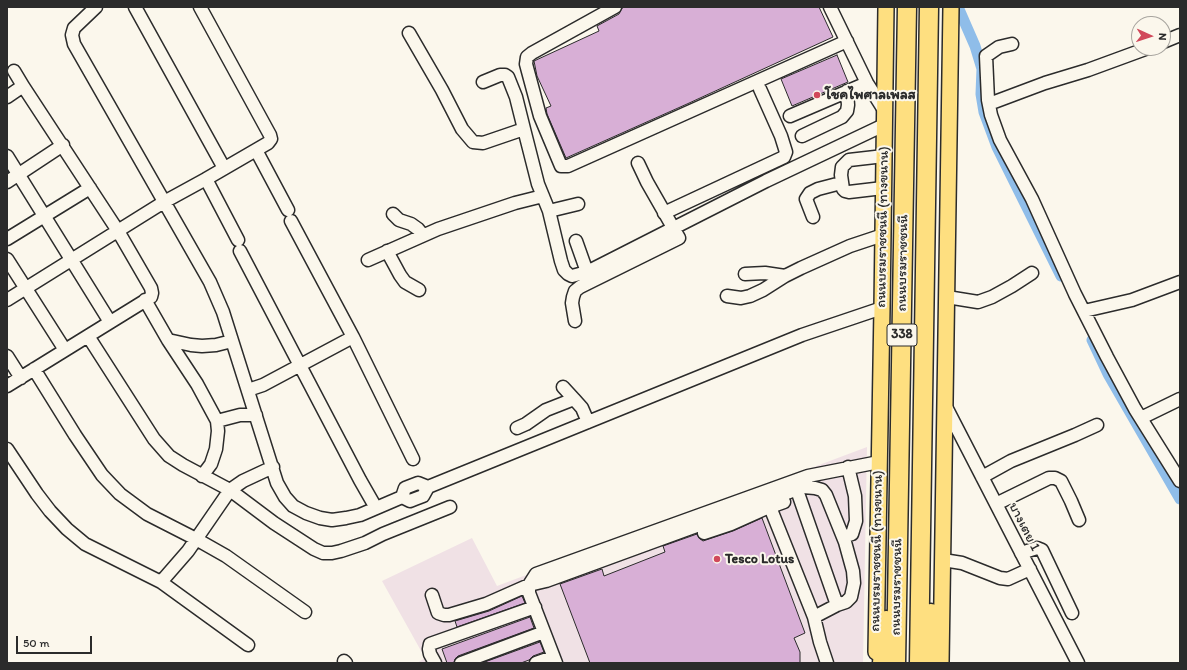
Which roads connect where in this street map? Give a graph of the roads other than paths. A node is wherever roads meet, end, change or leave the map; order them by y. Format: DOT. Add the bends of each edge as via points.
graph roads {
  1 [pos="96,7"];
  2 [pos="135,7"];
  3 [pos="200,7"];
  4 [pos="616,7"];
  5 [pos="830,7"];
  6 [pos="886,7"];
  7 [pos="907,7"];
  8 [pos="929,7"];
  9 [pos="951,7"];
  10 [pos="409,33"];
  11 [pos="847,41"];
  12 [pos="1012,44"];
  13 [pos="1131,54"];
  14 [pos="14,71"];
  15 [pos="483,82"];
  16 [pos="867,83"];
  17 [pos="23,86"];
  18 [pos="760,89"];
  19 [pos="847,91"];
  20 [pos="7,97"];
  21 [pos="989,104"];
  22 [pos="884,110"];
  23 [pos="790,116"];
  24 [pos="884,125"];
  25 [pos="524,129"];
  26 [pos="802,136"];
  27 [pos="63,145"];
  28 [pos="256,150"];
  29 [pos="7,156"];
  30 [pos="884,156"];
  31 [pos="638,163"];
  32 [pos="224,168"];
  33 [pos="760,168"];
  34 [pos="19,174"];
  35 [pos="206,179"];
  36 [pos="766,181"];
  37 [pos="7,182"];
  38 [pos="841,183"];
  39 [pos="90,188"];
  40 [pos="884,188"];
  41 [pos="542,196"];
  42 [pos="164,202"];
  43 [pos="578,204"];
  44 [pos="549,211"];
  45 [pos="664,213"];
  46 [pos="393,214"];
  47 [pos="44,216"];
  48 [pos="813,217"];
  49 [pos="672,228"];
  50 [pos="118,231"];
  51 [pos="423,235"];
  52 [pos="883,235"];
  53 [pos="7,239"];
  54 [pos="576,241"];
  55 [pos="387,251"];
  56 [pos="7,258"];
  57 [pos="72,259"];
  58 [pos="368,260"];
  59 [pos="587,272"];
  60 [pos="1032,273"];
  61 [pos="745,274"];
  62 [pos="785,276"];
  63 [pos="1180,282"];
  64 [pos="26,288"];
  65 [pos="419,290"];
  66 [pos="727,296"];
  67 [pos="946,298"];
  68 [pos="7,300"];
  69 [pos="145,300"];
  70 [pos="882,308"];
  71 [pos="1084,311"];
  72 [pos="575,321"];
  73 [pos="110,322"];
  74 [pos="88,336"];
  75 [pos="353,337"];
  76 [pos="168,340"];
  77 [pos="232,341"];
  78 [pos="65,350"];
  79 [pos="7,356"];
  80 [pos="300,366"];
  81 [pos="34,369"];
  82 [pos="21,378"];
  83 [pos="7,386"];
  84 [pos="563,387"];
  85 [pos="248,390"];
  86 [pos="574,399"];
  87 [pos="1180,399"];
  88 [pos="945,405"];
  89 [pos="256,415"];
  90 [pos="1141,418"];
  91 [pos="217,421"];
  92 [pos="588,422"];
  93 [pos="1097,425"];
  94 [pos="516,428"];
  95 [pos="7,449"];
  96 [pos="413,459"];
  97 [pos="879,462"];
  98 [pos="272,467"];
  99 [pos="848,467"];
  100 [pos="202,476"];
  101 [pos="982,477"];
  102 [pos="1180,481"];
  103 [pos="803,486"];
  104 [pos="230,490"];
  105 [pos="996,504"];
  106 [pos="450,507"];
  107 [pos="770,507"];
  108 [pos="376,508"];
  109 [pos="1079,520"];
  110 [pos="922,533"];
  111 [pos="704,534"];
  112 [pos="843,537"];
  113 [pos="196,539"];
  114 [pos="898,549"];
  115 [pos="1021,553"];
  116 [pos="943,560"];
  117 [pos="1030,569"];
  118 [pos="161,582"];
  119 [pos="529,585"];
  120 [pos="432,595"];
  121 [pos="837,605"];
  122 [pos="535,608"];
  123 [pos="305,612"];
  124 [pos="1072,613"];
  125 [pos="814,617"];
  126 [pos="544,632"];
  127 [pos="248,645"];
  128 [pos="555,660"];
  129 [pos="435,663"];
  130 [pos="462,663"];
  131 [pos="536,663"];
  132 [pos="827,663"];
  133 [pos="876,663"];
  134 [pos="882,663"];
  135 [pos="896,663"];
  136 [pos="919,663"];
  137 [pos="934,663"];
  138 [pos="941,663"];
  139 [pos="1078,663"];
  1 -- 42 [label="street" via="74,28 74,44"];
  2 -- 32 [label="street"];
  3 -- 28 [label="street" via="270,135 268,143"];
  4 -- 11 [label="street" via="527,57 526,64 540,116 561,166 568,166"];
  5 -- 11 [label="street"];
  6 -- 22 [label="main road, ถนนบรมราชชนนี (ทางขนาน) / 338"];
  7 -- 114 [label="highway, ถนนบรมราชชนนี / 338"];
  8 -- 110 [label="highway, ถนนบรมราชชนนี / 338"];
  9 -- 67 [label="main road"];
  10 -- 25 [label="street" via="462,129 473,142 483,143"];
  11 -- 16 [label="street"];
  12 -- 21 [label="street" via="999,47 986,56"];
  13 -- 21 [label="street"];
  14 -- 17 [label="street"];
  15 -- 25 [label="street" via="500,76 508,77"];
  16 -- 19 [label="street"];
  16 -- 22 [label="street"];
  17 -- 20 [label="street"];
  17 -- 27 [label="street"];
  18 -- 33 [label="street" via="786,152 784,156"];
  19 -- 23 [label="street"];
  19 -- 26 [label="street" via="847,111 842,117"];
  21 -- 71 [label="street" via="1000,140 1032,199"];
  22 -- 24 [label="main road, ถนนบรมราชชนนี (ทางขนาน) / 338"];
  24 -- 30 [label="main road, ถนนบรมราชชนนี (ทางขนาน) / 338"];
  24 -- 36 [label="street"];
  25 -- 41 [label="street"];
  27 -- 34 [label="street"];
  27 -- 39 [label="street"];
  28 -- 32 [label="street"];
  28 -- 75 [label="street"];
  29 -- 34 [label="street"];
  30 -- 38 [label="street" via="849,160 842,167"];
  30 -- 40 [label="main road, ถนนบรมราชชนนี (ทางขนาน) / 338"];
  31 -- 45 [label="street"];
  32 -- 35 [label="street"];
  33 -- 36 [label="street"];
  33 -- 45 [label="street"];
  34 -- 37 [label="street"];
  34 -- 47 [label="street"];
  35 -- 42 [label="street"];
  35 -- 80 [label="street"];
  36 -- 49 [label="street"];
  38 -- 40 [label="street" via="842,189 849,192"];
  38 -- 48 [label="street" via="818,189 810,194 806,199"];
  39 -- 47 [label="street"];
  39 -- 50 [label="street"];
  40 -- 52 [label="main road, ถนนบรมราชชนนี (ทางขนาน) / 338"];
  41 -- 44 [label="street"];
  41 -- 51 [label="street" via="514,203"];
  42 -- 50 [label="street"];
  42 -- 77 [label="street" via="210,282"];
  43 -- 44 [label="street"];
  44 -- 59 [label="street" via="564,270 572,276"];
  45 -- 49 [label="street"];
  46 -- 51 [label="street" via="399,220 411,224"];
  47 -- 53 [label="street"];
  47 -- 57 [label="street"];
  49 -- 59 [label="street"];
  49 -- 72 [label="street" via="679,238 575,291 572,303"];
  50 -- 57 [label="street"];
  50 -- 69 [label="street" via="151,288 151,297"];
  51 -- 55 [label="street"];
  52 -- 62 [label="street" via="850,246"];
  52 -- 70 [label="main road, ถนนบรมราชชนนี (ทางขนาน) / 338"];
  54 -- 59 [label="street"];
  55 -- 58 [label="street"];
  55 -- 65 [label="street" via="405,282"];
  56 -- 64 [label="street"];
  57 -- 64 [label="street"];
  57 -- 73 [label="street"];
  60 -- 67 [label="street" via="992,297 978,302"];
  61 -- 62 [label="street" via="766,273"];
  62 -- 66 [label="street" via="750,296"];
  63 -- 71 [label="street" via="1132,300"];
  64 -- 68 [label="street"];
  64 -- 78 [label="street"];
  67 -- 88 [label="main road"];
  69 -- 73 [label="street"];
  69 -- 76 [label="street"];
  70 -- 92 [label="street" via="802,335"];
  70 -- 97 [label="main road, ถนนบรมราชชนนี (ทางขนาน) / 338"];
  71 -- 90 [label="street"];
  73 -- 74 [label="street"];
  74 -- 78 [label="street"];
  74 -- 100 [label="street" via="154,439 169,456"];
  75 -- 80 [label="street"];
  75 -- 96 [label="street"];
  76 -- 77 [label="street" via="202,346"];
  76 -- 91 [label="street"];
  77 -- 85 [label="street"];
  78 -- 81 [label="street"];
  79 -- 82 [label="street"];
  80 -- 85 [label="street"];
  80 -- 108 [label="street"];
  81 -- 82 [label="street"];
  81 -- 113 [label="street" via="102,475 120,494 147,514"];
  82 -- 83 [label="street"];
  84 -- 86 [label="street"];
  85 -- 89 [label="street"];
  86 -- 92 [label="street" via="582,408"];
  86 -- 94 [label="street" via="546,410"];
  87 -- 90 [label="street"];
  88 -- 101 [label="street, บางเตย 1"];
  88 -- 116 [label="main road"];
  89 -- 91 [label="street" via="240,415"];
  89 -- 98 [label="street"];
  90 -- 102 [label="street"];
  91 -- 100 [label="street" via="216,449 211,464"];
  92 -- 108 [label="street" via="428,487 418,483 405,488 402,497"];
  93 -- 101 [label="street" via="1011,461"];
  95 -- 118 [label="street" via="37,494 67,529 85,544"];
  97 -- 99 [label="street"];
  97 -- 133 [label="main road, ถนนบรมราชชนนี (ทางขนาน) / 338"];
  98 -- 104 [label="street"];
  98 -- 108 [label="street" via="285,498 306,513 332,520 360,515"];
  99 -- 103 [label="street"];
  99 -- 112 [label="street" via="855,496 856,520 852,534"];
  100 -- 104 [label="street"];
  101 -- 105 [label="street, บางเตย 1"];
  103 -- 107 [label="street"];
  103 -- 112 [label="street" via="822,490 826,495"];
  103 -- 119 [label="street" via="546,581"];
  103 -- 121 [label="street"];
  104 -- 106 [label="street" via="274,523 323,553 332,553 365,543"];
  104 -- 113 [label="street"];
  105 -- 109 [label="street" via="1050,478 1055,478 1061,481"];
  105 -- 115 [label="street, บางเตย 1"];
  107 -- 111 [label="street"];
  107 -- 125 [label="street"];
  110 -- 136 [label="highway, ถนนบรมราชชนนี / 338"];
  110 -- 137 [label="highway" via="931,608"];
  112 -- 121 [label="street" via="854,571 854,584 851,597"];
  113 -- 118 [label="street"];
  113 -- 123 [label="street" via="226,556"];
  114 -- 134 [label="highway" via="887,611"];
  114 -- 135 [label="highway, ถนนบรมราชชนนี / 338"];
  115 -- 117 [label="street, บางเตย 1"];
  115 -- 124 [label="street" via="1037,548 1042,550"];
  116 -- 117 [label="street" via="962,563 1008,579"];
  116 -- 138 [label="main road"];
  117 -- 139 [label="street, บางเตย 1"];
  118 -- 127 [label="street"];
  119 -- 120 [label="street" via="486,604 449,615 438,613"];
  119 -- 122 [label="street"];
  121 -- 125 [label="street"];
  122 -- 126 [label="street"];
  122 -- 129 [label="street" via="430,644 430,654"];
  125 -- 132 [label="street"];
  126 -- 128 [label="street"];
  126 -- 130 [label="street"];
  128 -- 131 [label="street"];
}
